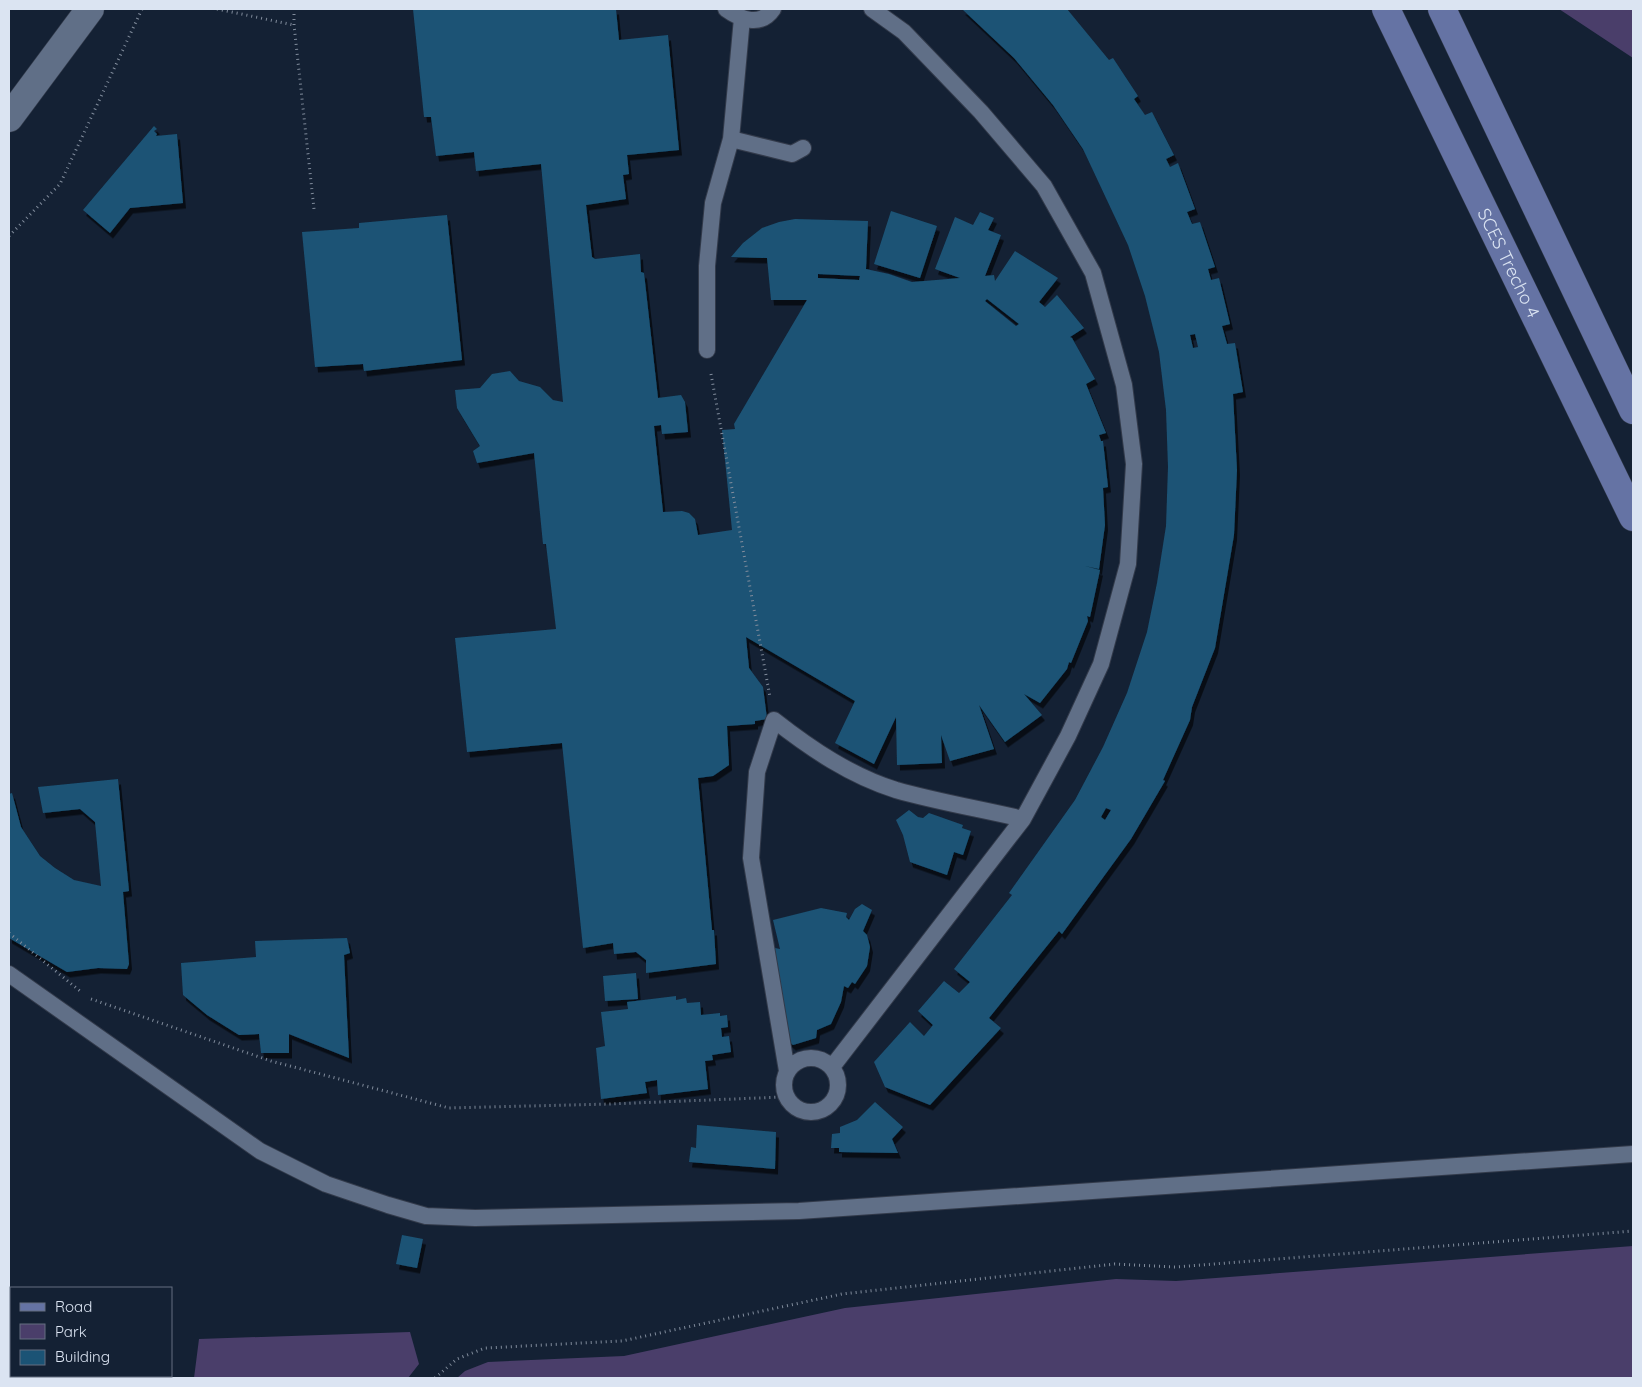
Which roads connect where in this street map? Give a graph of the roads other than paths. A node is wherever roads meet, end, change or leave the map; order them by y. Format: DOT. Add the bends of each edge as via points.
graph roads {
  1 [pos="90,9"];
  2 [pos="726,9"];
  3 [pos="773,9"];
  4 [pos="872,9"];
  5 [pos="1386,9"];
  6 [pos="1442,9"];
  7 [pos="742,18"];
  8 [pos="9,118"];
  9 [pos="731,140"];
  10 [pos="803,148"];
  11 [pos="707,350"];
  12 [pos="1633,410"];
  13 [pos="1633,517"];
  14 [pos="1023,819"];
  15 [pos="9,974"];
  16 [pos="832,1067"];
  17 [pos="787,1071"];
  18 [pos="1633,1154"];
  1 -- 8 [label="street"];
  2 -- 7 [label="lane"];
  3 -- 7 [label="lane" via="761,19"];
  4 -- 14 [label="lane" via="904,32 982,112 1044,186 1093,273 1124,386 1134,464 1128,564 1101,664 1068,736"];
  5 -- 13 [label="street, SCES Trecho 4"];
  6 -- 12 [label="street"];
  7 -- 9 [label="lane"];
  9 -- 10 [label="lane" via="792,154"];
  9 -- 11 [label="lane" via="712,203 707,266"];
  14 -- 16 [label="lane"];
  14 -- 17 [label="lane" via="895,790 854,773 809,748 774,720 757,772 751,858"];
  15 -- 18 [label="lane" via="260,1150 326,1184 426,1216 475,1218 799,1211"];
  16 -- 17 [label="lane" via="818,1058 800,1059"];
  16 -- 17 [label="lane" via="838,1079 838,1092 820,1111 807,1112 795,1107 786,1096"];
}
